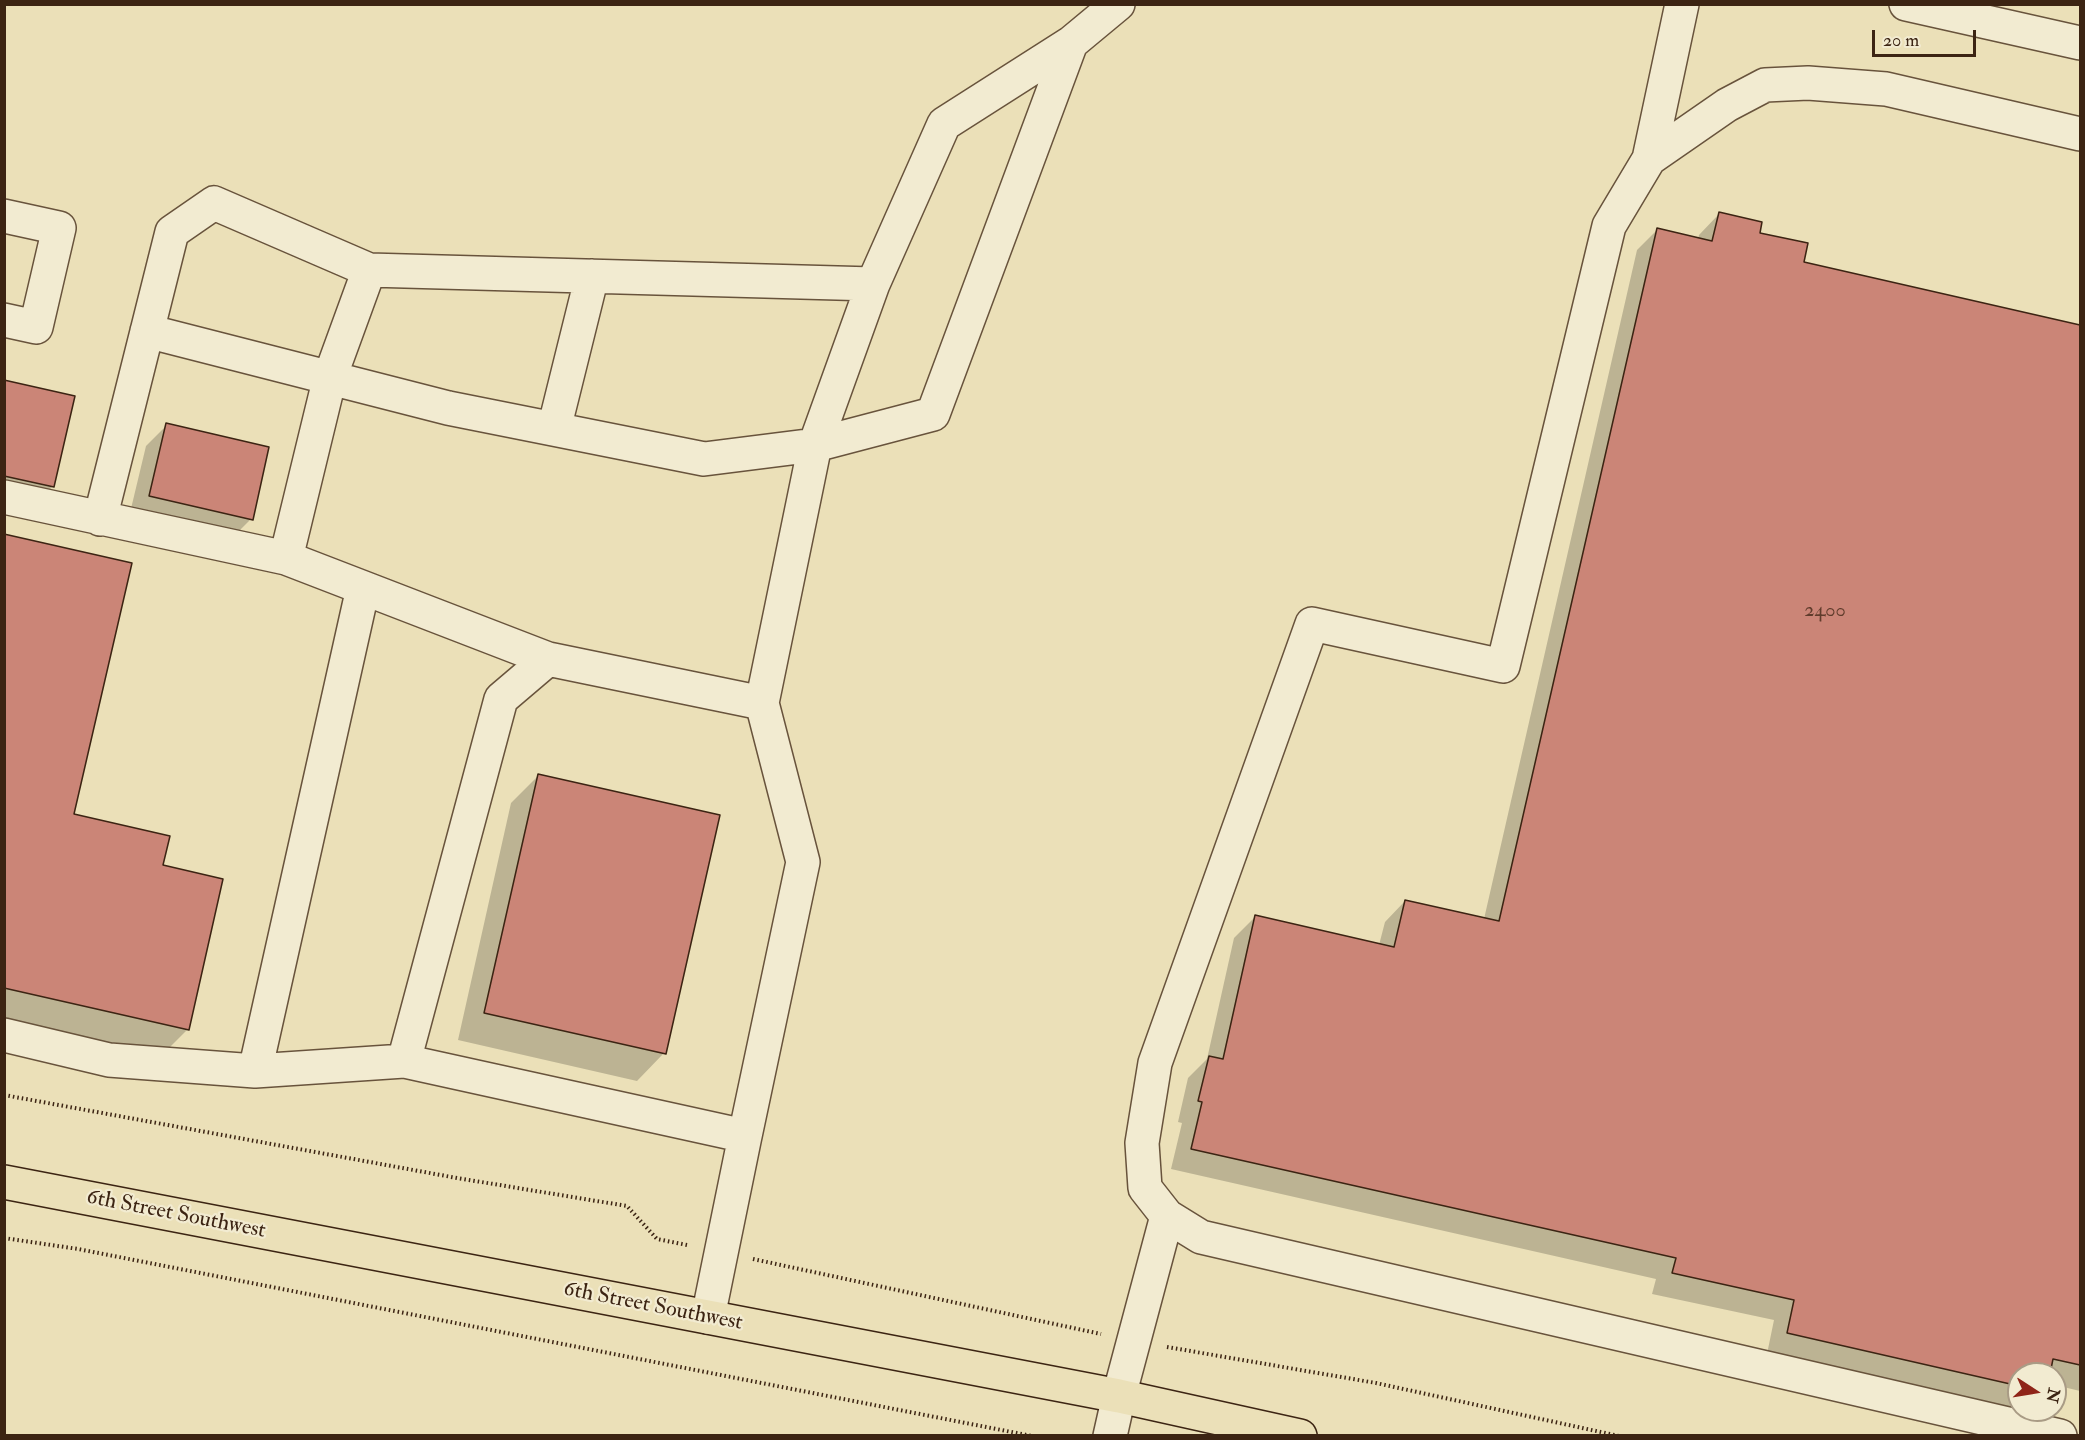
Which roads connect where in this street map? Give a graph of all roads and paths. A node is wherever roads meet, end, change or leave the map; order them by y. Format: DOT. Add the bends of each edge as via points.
graph roads {
  1 [pos="1118,4"];
  2 [pos="1682,4"];
  3 [pos="1906,4"];
  4 [pos="1071,43"];
  5 [pos="2080,43"];
  6 [pos="2080,134"];
  7 [pos="1649,159"];
  8 [pos="4,216"];
  9 [pos="369,270"];
  10 [pos="592,276"];
  11 [pos="873,284"];
  12 [pos="4,320"];
  13 [pos="147,331"];
  14 [pos="330,377"];
  15 [pos="554,429"];
  16 [pos="814,445"];
  17 [pos="4,497"];
  18 [pos="100,519"];
  19 [pos="285,558"];
  20 [pos="363,588"];
  21 [pos="548,659"];
  22 [pos="762,703"];
  23 [pos="4,1035"];
  24 [pos="404,1061"];
  25 [pos="255,1071"];
  26 [pos="4,1095"];
  27 [pos="745,1136"];
  28 [pos="4,1182"];
  29 [pos="1167,1216"];
  30 [pos="4,1238"];
  31 [pos="722,1252"];
  32 [pos="708,1317"];
  33 [pos="1134,1341"];
  34 [pos="1119,1396"];
  35 [pos="1032,1436"];
  36 [pos="1110,1436"];
  37 [pos="1300,1436"];
  38 [pos="1619,1436"];
  39 [pos="2060,1436"];
  1 -- 4 [label="street"];
  2 -- 7 [label="street"];
  3 -- 5 [label="street"];
  4 -- 11 [label="street" via="944,124"];
  4 -- 16 [label="street" via="933,414"];
  6 -- 7 [label="street" via="1886,89 1808,83 1766,85 1727,105"];
  7 -- 29 [label="street" via="1609,226 1503,666 1312,624 1155,1063 1142,1143 1144,1188"];
  8 -- 12 [label="street" via="59,228 36,327"];
  9 -- 10 [label="street"];
  9 -- 13 [label="street" via="214,203 172,232"];
  9 -- 14 [label="street"];
  10 -- 11 [label="street"];
  10 -- 15 [label="street"];
  11 -- 16 [label="street"];
  13 -- 14 [label="street"];
  13 -- 18 [label="street"];
  14 -- 15 [label="street" via="448,408"];
  14 -- 19 [label="street"];
  15 -- 16 [label="street" via="704,459"];
  16 -- 22 [label="street"];
  17 -- 18 [label="street"];
  18 -- 19 [label="street"];
  19 -- 20 [label="street"];
  20 -- 21 [label="street"];
  20 -- 25 [label="street"];
  21 -- 22 [label="street"];
  21 -- 24 [label="street" via="501,699"];
  22 -- 27 [label="street" via="803,862"];
  23 -- 25 [label="street" via="109,1060"];
  24 -- 25 [label="street"];
  24 -- 27 [label="street"];
  26 -- 31 [label="path" via="627,1206 657,1239"];
  27 -- 31 [label="street"];
  28 -- 32 [label="main road, 6th Street Southwest"];
  29 -- 33 [label="street"];
  29 -- 39 [label="street" via="1201,1237"];
  30 -- 35 [label="path" via="78,1249"];
  31 -- 32 [label="street"];
  31 -- 33 [label="path"];
  32 -- 34 [label="main road, 6th Street Southwest"];
  33 -- 34 [label="street"];
  33 -- 38 [label="path" via="1376,1383"];
  34 -- 36 [label="street"];
  34 -- 37 [label="main road, 6th Street Southwest"];
}
